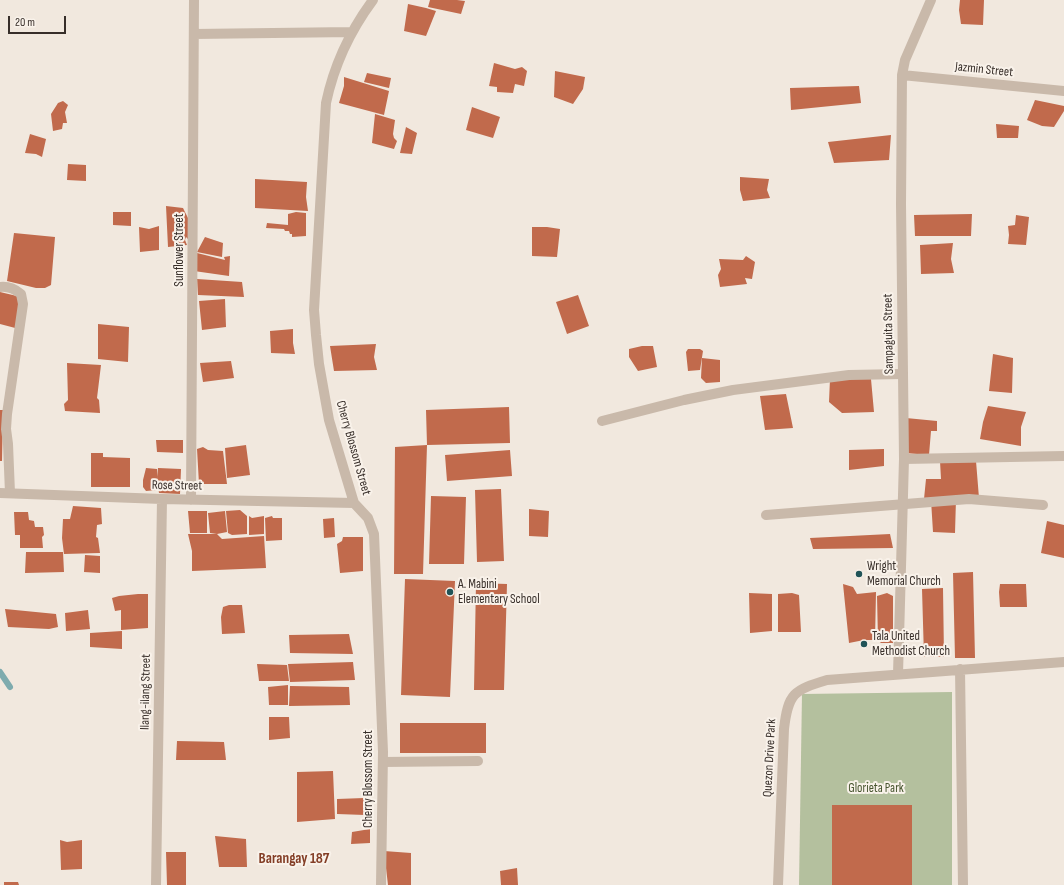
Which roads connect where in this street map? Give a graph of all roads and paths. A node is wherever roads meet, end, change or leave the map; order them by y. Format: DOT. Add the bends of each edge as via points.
graph roads {
  1 [pos="194,0"];
  2 [pos="373,0"];
  3 [pos="930,0"];
  4 [pos="352,32"];
  5 [pos="194,34"];
  6 [pos="902,75"];
  7 [pos="1064,92"];
  8 [pos="0,287"];
  9 [pos="903,374"];
  10 [pos="602,420"];
  11 [pos="1064,456"];
  12 [pos="904,459"];
  13 [pos="5,493"];
  14 [pos="162,499"];
  15 [pos="191,500"];
  16 [pos="354,503"];
  17 [pos="902,503"];
  18 [pos="1043,505"];
  19 [pos="766,515"];
  20 [pos="1064,662"];
  21 [pos="960,670"];
  22 [pos="898,674"];
  23 [pos="383,762"];
  24 [pos="478,762"];
  25 [pos="156,885"];
  26 [pos="381,885"];
  27 [pos="778,885"];
  28 [pos="964,885"];
  1 -- 5 [label="street, Sunflower Street"];
  2 -- 4 [label="street, Cherry Blossom Street"];
  3 -- 6 [label="street, Sampaguita Street" via="905,60"];
  4 -- 5 [label="street"];
  4 -- 16 [label="street, Cherry Blossom Street" via="342,52 326,103 314,310 319,364 329,420"];
  5 -- 15 [label="street, Sunflower Street"];
  6 -- 7 [label="street, Jazmin Street"];
  6 -- 9 [label="street, Sampaguita Street"];
  8 -- 13 [label="street" via="6,286 21,294 23,304 7,414"];
  9 -- 10 [label="street" via="849,375 733,390"];
  9 -- 12 [label="street, Sampaguita Street"];
  11 -- 12 [label="street"];
  12 -- 17 [label="street, Sampaguita Street"];
  13 -- 14 [label="street, Rose Street"];
  14 -- 15 [label="street, Rose Street"];
  14 -- 25 [label="street, Ilang-ilang Street"];
  15 -- 16 [label="street, Rose Street"];
  16 -- 23 [label="street, Cherry Blossom Street" via="368,518 374,534"];
  17 -- 18 [label="street" via="969,498"];
  17 -- 19 [label="street"];
  17 -- 22 [label="street, Sampaguita Street"];
  20 -- 21 [label="street"];
  21 -- 22 [label="street"];
  21 -- 28 [label="street"];
  22 -- 27 [label="street, Quezon Drive Park" via="827,680 808,686 792,696 786,711 784,729"];
  23 -- 24 [label="street"];
  23 -- 26 [label="street, Cherry Blossom Street"];
}
